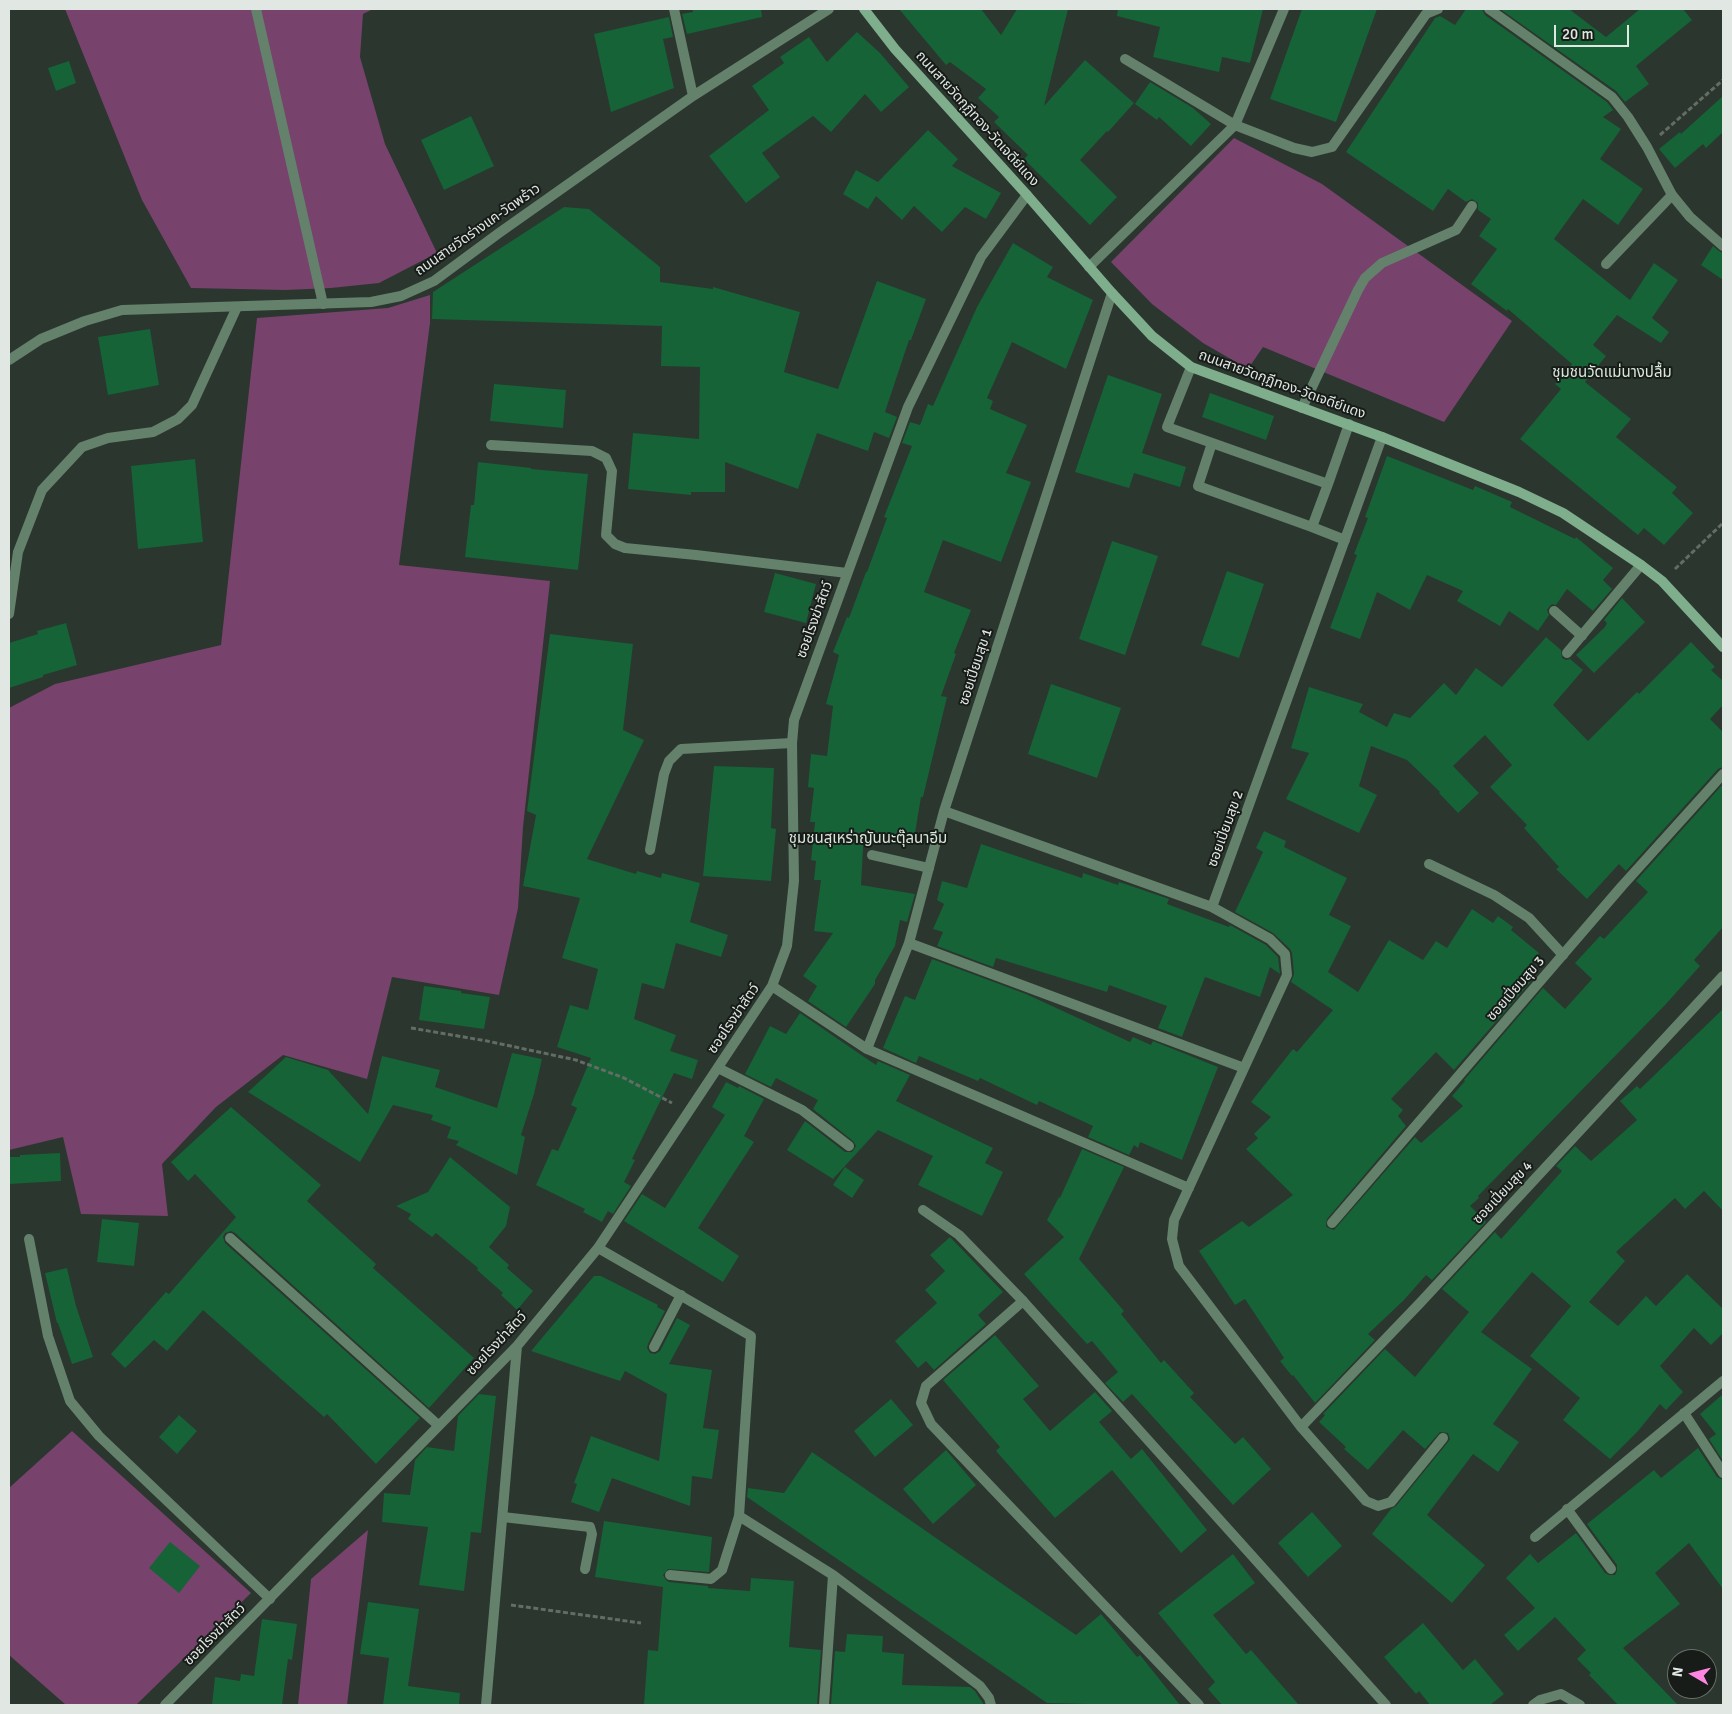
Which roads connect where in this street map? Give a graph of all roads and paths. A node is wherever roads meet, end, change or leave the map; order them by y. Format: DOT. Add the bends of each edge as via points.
graph roads {
  1 [pos="256,9"];
  2 [pos="674,9"];
  3 [pos="829,9"];
  4 [pos="864,9"];
  5 [pos="1284,9"];
  6 [pos="1438,9"];
  7 [pos="1488,9"];
  8 [pos="1125,59"];
  9 [pos="1723,80"];
  10 [pos="694,96"];
  11 [pos="1235,125"];
  12 [pos="1647,147"];
  13 [pos="1027,195"];
  14 [pos="1672,195"];
  15 [pos="1472,206"];
  16 [pos="1723,246"];
  17 [pos="1606,264"];
  18 [pos="1090,267"];
  19 [pos="1112,293"];
  20 [pos="323,304"];
  21 [pos="237,307"];
  22 [pos="9,360"];
  23 [pos="1191,366"];
  24 [pos="1302,408"];
  25 [pos="1349,424"];
  26 [pos="1382,437"];
  27 [pos="1212,443"];
  28 [pos="491,445"];
  29 [pos="1328,484"];
  30 [pos="1723,523"];
  31 [pos="1312,527"];
  32 [pos="1345,540"];
  33 [pos="1641,565"];
  34 [pos="847,573"];
  35 [pos="1662,581"];
  36 [pos="1554,611"];
  37 [pos="9,614"];
  38 [pos="1582,636"];
  39 [pos="1723,646"];
  40 [pos="1568,653"];
  41 [pos="792,743"];
  42 [pos="1723,774"];
  43 [pos="944,811"];
  44 [pos="650,850"];
  45 [pos="872,855"];
  46 [pos="1429,864"];
  47 [pos="929,868"];
  48 [pos="1212,907"];
  49 [pos="909,943"];
  50 [pos="1563,955"];
  51 [pos="1723,976"];
  52 [pos="772,986"];
  53 [pos="411,1028"];
  54 [pos="867,1049"];
  55 [pos="718,1068"];
  56 [pos="1244,1068"];
  57 [pos="688,1112"];
  58 [pos="849,1146"];
  59 [pos="1190,1188"];
  60 [pos="923,1210"];
  61 [pos="1332,1224"];
  62 [pos="230,1238"];
  63 [pos="30,1239"];
  64 [pos="598,1248"];
  65 [pos="681,1295"];
  66 [pos="1023,1301"];
  67 [pos="517,1346"];
  68 [pos="654,1346"];
  69 [pos="1723,1382"];
  70 [pos="1684,1413"];
  71 [pos="438,1425"];
  72 [pos="1301,1427"];
  73 [pos="1443,1438"];
  74 [pos="1723,1474"];
  75 [pos="1567,1509"];
  76 [pos="503,1516"];
  77 [pos="739,1516"];
  78 [pos="1535,1537"];
  79 [pos="585,1569"];
  80 [pos="1611,1569"];
  81 [pos="670,1575"];
  82 [pos="833,1575"];
  83 [pos="270,1599"];
  84 [pos="495,1603"];
  85 [pos="641,1623"];
  86 [pos="1196,1704"];
  87 [pos="164,1705"];
  88 [pos="486,1705"];
  89 [pos="824,1705"];
  90 [pos="991,1705"];
  91 [pos="1386,1705"];
  92 [pos="1533,1705"];
  93 [pos="1580,1705"];
  1 -- 20 [label="street"];
  2 -- 10 [label="street"];
  3 -- 10 [label="street, ถนนสายวัดร่างแค-วัดพร้าว"];
  4 -- 13 [label="main road, ถนนสายวัดกุฎีทอง-วัดเจดีย์แดง" via="895,49"];
  5 -- 11 [label="street"];
  6 -- 11 [label="street" via="1426,14 1332,147 1312,152 1294,148"];
  7 -- 12 [label="street" via="1612,97"];
  8 -- 11 [label="street"];
  9 -- 12 [label="path"];
  10 -- 20 [label="street, ถนนสายวัดร่างแค-วัดพร้าว" via="434,282 401,296 371,302"];
  11 -- 18 [label="street"];
  12 -- 14 [label="street"];
  13 -- 18 [label="main road, ถนนสายวัดกุฎีทอง-วัดเจดีย์แดง"];
  13 -- 34 [label="street, ซอยโรงฆ่าสัตว์" via="981,257 908,407"];
  14 -- 16 [label="street" via="1690,217"];
  14 -- 17 [label="street"];
  15 -- 24 [label="street" via="1456,230 1382,263 1365,278"];
  18 -- 19 [label="main road, ถนนสายวัดกุฎีทอง-วัดเจดีย์แดง"];
  19 -- 23 [label="main road, ถนนสายวัดกุฎีทอง-วัดเจดีย์แดง" via="1152,336"];
  19 -- 43 [label="street, ซอยเปี่ยมสุข 1"];
  20 -- 21 [label="street, ถนนสายวัดร่างแค-วัดพร้าว"];
  21 -- 22 [label="street, ถนนสายวัดร่างแค-วัดพร้าว" via="122,310 85,320 41,338"];
  21 -- 37 [label="street" via="192,405 178,419 153,432 108,438 82,447 42,490 18,552"];
  23 -- 24 [label="main road, ถนนสายวัดกุฎีทอง-วัดเจดีย์แดง"];
  23 -- 27 [label="street" via="1166,427"];
  24 -- 25 [label="main road, ถนนสายวัดกุฎีทอง-วัดเจดีย์แดง"];
  25 -- 26 [label="main road, ถนนสายวัดกุฎีทอง-วัดเจดีย์แดง"];
  25 -- 29 [label="street"];
  26 -- 32 [label="street, ซอยเปี่ยมสุข 2"];
  26 -- 33 [label="main road, ถนนสายวัดกุฎีทอง-วัดเจดีย์แดง" via="1546,505"];
  27 -- 29 [label="street"];
  27 -- 31 [label="street" via="1198,486"];
  28 -- 34 [label="street" via="592,451 606,458 612,471 606,534 615,544 625,548"];
  29 -- 31 [label="street"];
  30 -- 35 [label="path"];
  31 -- 32 [label="street"];
  32 -- 48 [label="street, ซอยเปี่ยมสุข 2"];
  33 -- 35 [label="main road, ถนนสายวัดกุฎีทอง-วัดเจดีย์แดง"];
  33 -- 38 [label="street"];
  34 -- 41 [label="street, ซอยโรงฆ่าสัตว์" via="794,720"];
  35 -- 39 [label="main road, ถนนสายวัดกุฎีทอง-วัดเจดีย์แดง"];
  36 -- 38 [label="street"];
  38 -- 40 [label="street"];
  41 -- 44 [label="street" via="681,749 669,761 664,774"];
  41 -- 52 [label="street, ซอยโรงฆ่าสัตว์" via="794,881 786,946"];
  42 -- 50 [label="street, ซอยเปี่ยมสุข 3"];
  43 -- 47 [label="street, ซอยเปี่ยมสุข 1"];
  43 -- 48 [label="street"];
  45 -- 47 [label="street"];
  46 -- 50 [label="street" via="1494,894 1529,918"];
  47 -- 49 [label="street, ซอยเปี่ยมสุข 1"];
  48 -- 56 [label="street" via="1270,939 1285,954 1287,975"];
  49 -- 54 [label="street, ซอยเปี่ยมสุข 1"];
  49 -- 56 [label="street"];
  50 -- 61 [label="street, ซอยเปี่ยมสุข 3"];
  51 -- 72 [label="street, ซอยเปี่ยมสุข 4"];
  52 -- 54 [label="street"];
  52 -- 55 [label="street, ซอยโรงฆ่าสัตว์"];
  53 -- 57 [label="path" via="576,1060 624,1078"];
  54 -- 59 [label="street"];
  55 -- 57 [label="street, ซอยโรงฆ่าสัตว์"];
  55 -- 58 [label="street" via="802,1110"];
  56 -- 59 [label="street"];
  57 -- 64 [label="street, ซอยโรงฆ่าสัตว์"];
  59 -- 72 [label="street" via="1174,1220 1172,1239 1179,1266"];
  60 -- 66 [label="street" via="959,1235"];
  62 -- 71 [label="street"];
  63 -- 83 [label="street" via="48,1336 70,1401 99,1436"];
  64 -- 65 [label="street"];
  64 -- 67 [label="street, ซอยโรงฆ่าสัตว์"];
  65 -- 68 [label="street"];
  65 -- 77 [label="street" via="751,1336"];
  66 -- 86 [label="street" via="926,1386 920,1403 931,1424"];
  66 -- 91 [label="street"];
  67 -- 71 [label="street, ซอยโรงฆ่าสัตว์"];
  67 -- 76 [label="street"];
  69 -- 70 [label="street"];
  70 -- 74 [label="street"];
  70 -- 75 [label="street"];
  71 -- 83 [label="street, ซอยโรงฆ่าสัตว์"];
  72 -- 73 [label="street" via="1366,1501 1378,1506 1391,1502"];
  75 -- 78 [label="street"];
  75 -- 80 [label="street"];
  76 -- 79 [label="street" via="590,1527 592,1534"];
  76 -- 84 [label="street"];
  77 -- 81 [label="street" via="722,1570 711,1579"];
  77 -- 82 [label="street"];
  82 -- 89 [label="street"];
  82 -- 90 [label="street" via="980,1686"];
  83 -- 87 [label="street, ซอยโรงฆ่าสัตว์"];
  84 -- 85 [label="path"];
  84 -- 88 [label="street"];
  92 -- 93 [label="street" via="1561,1694"];
}
